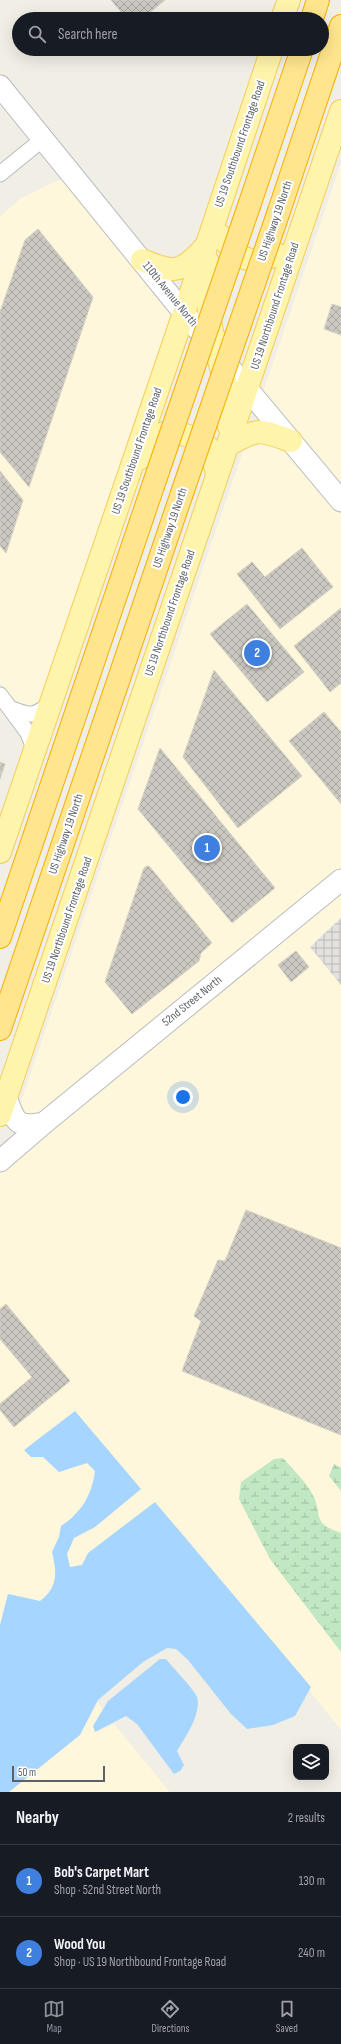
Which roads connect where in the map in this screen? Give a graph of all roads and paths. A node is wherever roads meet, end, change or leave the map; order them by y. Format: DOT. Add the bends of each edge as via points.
graph roads {
  1 [pos="289,0"];
  2 [pos="318,0"];
  3 [pos="285,12"];
  4 [pos="314,12"];
  5 [pos="341,26"];
  6 [pos="270,56"];
  7 [pos="300,56"];
  8 [pos="0,86"];
  9 [pos="341,111"];
  10 [pos="43,139"];
  11 [pos="0,174"];
  12 [pos="215,218"];
  13 [pos="300,231"];
  14 [pos="207,244"];
  15 [pos="142,260"];
  16 [pos="278,297"];
  17 [pos="184,313"];
  18 [pos="216,350"];
  19 [pos="248,389"];
  20 [pos="154,400"];
  21 [pos="292,441"];
  22 [pos="228,445"];
  23 [pos="128,474"];
  24 [pos="217,474"];
  25 [pos="341,501"];
  26 [pos="0,695"];
  27 [pos="52,703"];
  28 [pos="12,710"];
  29 [pos="35,751"];
  30 [pos="0,852"];
  31 [pos="341,880"];
  32 [pos="0,937"];
  33 [pos="0,1029"];
  34 [pos="3,1106"];
  35 [pos="44,1123"];
  36 [pos="0,1161"];
  1 -- 3 [label="main road"];
  2 -- 4 [label="highway"];
  5 -- 33 [label="highway, US Highway 19 North, bridge"];
  6 -- 12 [label="main road, US 19 Southbound Frontage Road"];
  7 -- 32 [label="highway, bridge"];
  8 -- 10 [label="street, 110th Avenue North"];
  9 -- 13 [label="main road, US 19 Northbound Frontage Road"];
  10 -- 11 [label="street"];
  10 -- 15 [label="street, 110th Avenue North"];
  12 -- 13 [label="main road" via="222,237 234,250 251,261 267,260 281,252"];
  12 -- 14 [label="main road, US 19 Southbound Frontage Road"];
  13 -- 16 [label="main road, US 19 Northbound Frontage Road"];
  14 -- 15 [label="main road" via="192,262 180,268 163,269"];
  14 -- 17 [label="main road, US 19 Southbound Frontage Road"];
  14 -- 18 [label="main road" via="209,316"];
  15 -- 17 [label="street, 110th Avenue North"];
  16 -- 18 [label="main road" via="262,316"];
  16 -- 19 [label="main road, US 19 Northbound Frontage Road"];
  17 -- 18 [label="street, 110th Avenue North"];
  17 -- 20 [label="main road, US 19 Southbound Frontage Road"];
  18 -- 19 [label="street, 110th Avenue North"];
  18 -- 20 [label="main road" via="174,381"];
  18 -- 22 [label="main road" via="231,402"];
  19 -- 21 [label="street, 110th Avenue North"];
  19 -- 22 [label="main road, US 19 Northbound Frontage Road"];
  20 -- 23 [label="main road, US 19 Southbound Frontage Road"];
  21 -- 22 [label="main road" via="263,431 250,432"];
  21 -- 25 [label="street, 110th Avenue North"];
  22 -- 24 [label="main road, US 19 Northbound Frontage Road"];
  23 -- 24 [label="main road" via="147,446 159,435 169,433 191,436 210,450"];
  23 -- 27 [label="main road, US 19 Southbound Frontage Road"];
  24 -- 34 [label="main road, US 19 Northbound Frontage Road"];
  26 -- 28 [label="street"];
  27 -- 28 [label="street" via="39,712 28,715"];
  27 -- 29 [label="main road, US 19 Southbound Frontage Road"];
  28 -- 29 [label="street" via="28,733"];
  29 -- 30 [label="main road, US 19 Southbound Frontage Road"];
  31 -- 35 [label="street, 52nd Street North"];
  34 -- 35 [label="street" via="20,1123 28,1126"];
  35 -- 36 [label="street, 52nd Street North"];
}
